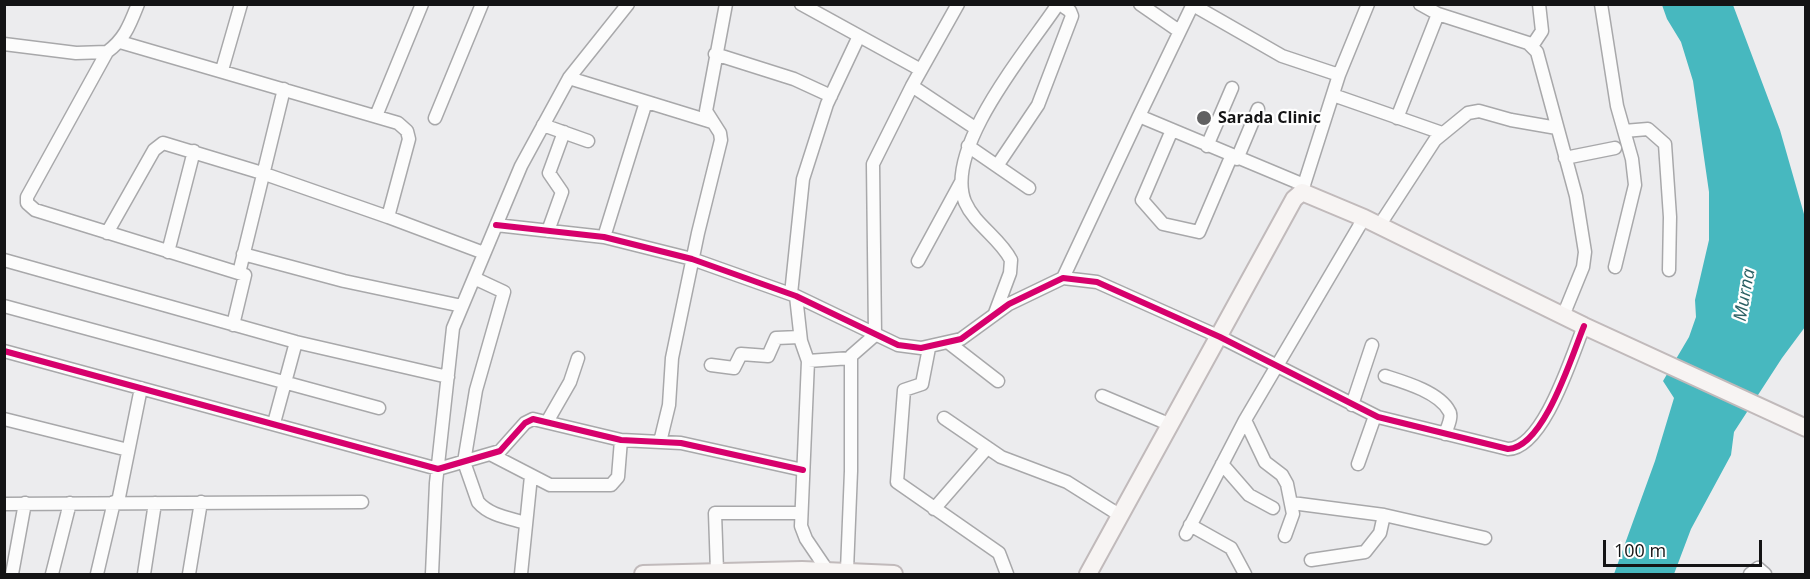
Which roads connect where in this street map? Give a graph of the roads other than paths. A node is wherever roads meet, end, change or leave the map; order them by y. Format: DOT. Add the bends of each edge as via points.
graph roads {
  1 [pos="138,4"];
  2 [pos="241,4"];
  3 [pos="422,4"];
  4 [pos="482,4"];
  5 [pos="628,4"];
  6 [pos="726,4"];
  7 [pos="801,4"];
  8 [pos="958,4"];
  9 [pos="1059,4"];
  10 [pos="1140,4"];
  11 [pos="1368,4"];
  12 [pos="1420,4"];
  13 [pos="1539,4"];
  14 [pos="1601,4"];
  15 [pos="1193,5"];
  16 [pos="1438,14"];
  17 [pos="1179,31"];
  18 [pos="860,36"];
  19 [pos="120,42"];
  20 [pos="4,44"];
  21 [pos="1533,46"];
  22 [pos="107,52"];
  23 [pos="715,54"];
  24 [pos="222,70"];
  25 [pos="921,70"];
  26 [pos="1339,75"];
  27 [pos="569,78"];
  28 [pos="912,86"];
  29 [pos="1232,88"];
  30 [pos="284,89"];
  31 [pos="1333,95"];
  32 [pos="831,96"];
  33 [pos="646,102"];
  34 [pos="1258,109"];
  35 [pos="376,116"];
  36 [pos="1139,116"];
  37 [pos="435,118"];
  38 [pos="1397,118"];
  39 [pos="712,122"];
  40 [pos="543,125"];
  41 [pos="975,128"];
  42 [pos="1557,128"];
  43 [pos="1172,130"];
  44 [pos="1624,131"];
  45 [pos="564,132"];
  46 [pos="1442,133"];
  47 [pos="588,141"];
  48 [pos="968,146"];
  49 [pos="1207,146"];
  50 [pos="1615,148"];
  51 [pos="194,152"];
  52 [pos="1234,158"];
  53 [pos="1565,158"];
  54 [pos="997,166"];
  55 [pos="262,173"];
  56 [pos="962,181"];
  57 [pos="1029,188"];
  58 [pos="1303,189"];
  59 [pos="388,217"];
  60 [pos="1364,218"];
  61 [pos="496,225"];
  62 [pos="1379,226"];
  63 [pos="548,231"];
  64 [pos="107,233"];
  65 [pos="604,237"];
  66 [pos="168,252"];
  67 [pos="484,253"];
  68 [pos="243,254"];
  69 [pos="692,259"];
  70 [pos="4,260"];
  71 [pos="918,261"];
  72 [pos="1615,267"];
  73 [pos="1669,270"];
  74 [pos="239,273"];
  75 [pos="474,278"];
  76 [pos="1063,278"];
  77 [pos="793,295"];
  78 [pos="4,306"];
  79 [pos="462,306"];
  80 [pos="995,313"];
  81 [pos="1563,316"];
  82 [pos="233,325"];
  83 [pos="1584,326"];
  84 [pos="875,335"];
  85 [pos="800,337"];
  86 [pos="1220,337"];
  87 [pos="296,342"];
  88 [pos="949,343"];
  89 [pos="1372,345"];
  90 [pos="928,348"];
  91 [pos="4,351"];
  92 [pos="578,358"];
  93 [pos="851,358"];
  94 [pos="808,360"];
  95 [pos="711,365"];
  96 [pos="1276,367"];
  97 [pos="1385,376"];
  98 [pos="448,377"];
  99 [pos="998,381"];
  100 [pos="284,383"];
  101 [pos="141,388"];
  102 [pos="1102,396"];
  103 [pos="1352,405"];
  104 [pos="379,408"];
  105 [pos="1375,416"];
  106 [pos="944,418"];
  107 [pos="4,419"];
  108 [pos="1245,420"];
  109 [pos="548,422"];
  110 [pos="274,423"];
  111 [pos="1171,425"];
  112 [pos="1806,428"];
  113 [pos="1445,434"];
  114 [pos="621,441"];
  115 [pos="660,441"];
  116 [pos="987,448"];
  117 [pos="129,450"];
  118 [pos="492,454"];
  119 [pos="464,462"];
  120 [pos="1222,464"];
  121 [pos="1358,464"];
  122 [pos="438,469"];
  123 [pos="803,470"];
  124 [pos="531,476"];
  125 [pos="116,502"];
  126 [pos="155,502"];
  127 [pos="201,502"];
  128 [pos="363,502"];
  129 [pos="25,503"];
  130 [pos="70,503"];
  131 [pos="1292,503"];
  132 [pos="4,504"];
  133 [pos="1273,508"];
  134 [pos="934,510"];
  135 [pos="801,513"];
  136 [pos="1384,515"];
  137 [pos="1121,516"];
  138 [pos="526,523"];
  139 [pos="1286,536"];
  140 [pos="1485,538"];
  141 [pos="1311,560"];
  142 [pos="826,570"];
  143 [pos="717,571"];
  144 [pos="763,572"];
  145 [pos="852,572"];
  146 [pos="12,574"];
  147 [pos="52,574"];
  148 [pos="97,574"];
  149 [pos="144,574"];
  150 [pos="189,574"];
  151 [pos="432,574"];
  152 [pos="521,574"];
  153 [pos="643,574"];
  154 [pos="692,574"];
  155 [pos="894,574"];
  156 [pos="1007,574"];
  157 [pos="1088,574"];
  158 [pos="1245,574"];
  1 -- 19 [label="street"];
  2 -- 24 [label="street"];
  3 -- 35 [label="street"];
  4 -- 37 [label="street"];
  5 -- 27 [label="street"];
  6 -- 23 [label="street"];
  7 -- 18 [label="street"];
  8 -- 25 [label="street"];
  9 -- 41 [label="street"];
  9 -- 54 [label="street" via="1072,16 1044,92"];
  10 -- 17 [label="street"];
  11 -- 26 [label="street"];
  12 -- 16 [label="street"];
  13 -- 21 [label="street" via="1542,31"];
  14 -- 44 [label="street"];
  15 -- 17 [label="street"];
  15 -- 26 [label="street" via="1282,56"];
  16 -- 21 [label="street"];
  16 -- 38 [label="street"];
  17 -- 36 [label="street"];
  18 -- 25 [label="street"];
  18 -- 32 [label="street"];
  19 -- 22 [label="street"];
  19 -- 24 [label="street"];
  20 -- 22 [label="street" via="76,53"];
  21 -- 42 [label="street"];
  22 -- 64 [label="street" via="27,197 27,203 35,210"];
  23 -- 32 [label="street" via="788,77"];
  23 -- 39 [label="street" via="706,111"];
  24 -- 30 [label="street"];
  25 -- 28 [label="street"];
  26 -- 31 [label="street"];
  27 -- 33 [label="street"];
  27 -- 40 [label="street"];
  28 -- 41 [label="street"];
  28 -- 84 [label="street" via="873,164"];
  29 -- 49 [label="street"];
  30 -- 35 [label="street"];
  30 -- 55 [label="street"];
  31 -- 38 [label="street"];
  31 -- 58 [label="street"];
  32 -- 77 [label="street" via="802,179"];
  33 -- 39 [label="street"];
  33 -- 65 [label="street"];
  34 -- 52 [label="street"];
  35 -- 59 [label="street" via="404,126 409,139"];
  36 -- 43 [label="street"];
  36 -- 76 [label="street"];
  38 -- 46 [label="street"];
  39 -- 69 [label="street" via="721,140"];
  40 -- 45 [label="street"];
  40 -- 61 [label="street"];
  41 -- 48 [label="street"];
  42 -- 46 [label="street" via="1474,111"];
  42 -- 53 [label="street"];
  43 -- 49 [label="street"];
  43 -- 52 [label="street" via="1142,200 1163,224 1199,232"];
  44 -- 72 [label="street" via="1634,171 1634,195"];
  44 -- 73 [label="street" via="1648,129 1665,144"];
  45 -- 47 [label="street"];
  45 -- 63 [label="street" via="549,173 562,192"];
  46 -- 62 [label="street"];
  48 -- 54 [label="street"];
  48 -- 56 [label="street"];
  49 -- 52 [label="street"];
  50 -- 53 [label="street"];
  51 -- 55 [label="street"];
  51 -- 64 [label="street" via="169,144 158,146"];
  51 -- 66 [label="street"];
  52 -- 58 [label="street"];
  53 -- 81 [label="street" via="1585,252"];
  54 -- 57 [label="street"];
  55 -- 59 [label="street"];
  55 -- 68 [label="street"];
  56 -- 71 [label="street"];
  56 -- 80 [label="street" via="966,204 1011,260"];
  58 -- 60 [label="main road"];
  58 -- 86 [label="main road"];
  59 -- 67 [label="street"];
  60 -- 62 [label="main road"];
  60 -- 96 [label="street"];
  61 -- 63 [label="street"];
  61 -- 67 [label="street"];
  62 -- 81 [label="main road"];
  63 -- 65 [label="street"];
  64 -- 66 [label="street"];
  65 -- 69 [label="street"];
  66 -- 74 [label="street"];
  67 -- 75 [label="street"];
  68 -- 74 [label="street"];
  68 -- 79 [label="street"];
  69 -- 77 [label="street"];
  69 -- 115 [label="street"];
  70 -- 82 [label="street"];
  74 -- 82 [label="street" via="246,279"];
  75 -- 79 [label="street"];
  75 -- 119 [label="street" via="504,292 476,390"];
  76 -- 80 [label="street"];
  76 -- 86 [label="street" via="1097,282"];
  77 -- 84 [label="street"];
  77 -- 85 [label="street"];
  78 -- 100 [label="street"];
  79 -- 98 [label="street" via="453,328"];
  80 -- 88 [label="street" via="961,339"];
  81 -- 83 [label="main road"];
  82 -- 87 [label="street"];
  83 -- 112 [label="main road"];
  83 -- 113 [label="street" via="1547,417 1518,447 1508,449"];
  84 -- 90 [label="street" via="898,345"];
  84 -- 93 [label="street"];
  85 -- 94 [label="street"];
  85 -- 95 [label="street" via="776,338 768,356 741,354 734,368"];
  86 -- 96 [label="street"];
  86 -- 111 [label="main road"];
  87 -- 98 [label="street"];
  87 -- 100 [label="street"];
  88 -- 90 [label="street"];
  88 -- 99 [label="street"];
  89 -- 103 [label="street"];
  90 -- 134 [label="street" via="922,384 904,390 896,479 900,487"];
  91 -- 101 [label="street"];
  92 -- 109 [label="street"];
  93 -- 94 [label="street"];
  93 -- 145 [label="street"];
  94 -- 123 [label="street"];
  96 -- 103 [label="street"];
  96 -- 108 [label="street"];
  97 -- 113 [label="street" via="1426,392 1449,410"];
  98 -- 122 [label="street"];
  100 -- 104 [label="street"];
  100 -- 110 [label="street"];
  101 -- 110 [label="street"];
  101 -- 117 [label="street"];
  102 -- 111 [label="street"];
  103 -- 105 [label="street"];
  105 -- 113 [label="street"];
  105 -- 121 [label="street"];
  106 -- 116 [label="street"];
  107 -- 117 [label="street"];
  108 -- 120 [label="street"];
  108 -- 131 [label="street" via="1264,462 1285,479"];
  109 -- 114 [label="street"];
  109 -- 118 [label="street" via="529,421 505,447"];
  110 -- 122 [label="street"];
  111 -- 137 [label="main road"];
  114 -- 115 [label="street"];
  114 -- 124 [label="street" via="618,477 610,485 550,485"];
  115 -- 123 [label="street"];
  116 -- 134 [label="street"];
  116 -- 137 [label="street" via="1012,462 1067,482"];
  117 -- 125 [label="street"];
  118 -- 119 [label="street"];
  118 -- 124 [label="street"];
  119 -- 122 [label="street"];
  119 -- 138 [label="street" via="482,508"];
  120 -- 133 [label="street" via="1249,495"];
  120 -- 158 [label="street" via="1188,529 1231,548"];
  122 -- 151 [label="street"];
  123 -- 135 [label="street"];
  124 -- 138 [label="street"];
  125 -- 126 [label="street"];
  125 -- 130 [label="street"];
  125 -- 148 [label="street"];
  126 -- 127 [label="street"];
  126 -- 149 [label="street"];
  127 -- 128 [label="street"];
  127 -- 150 [label="street"];
  129 -- 130 [label="street"];
  129 -- 132 [label="street"];
  129 -- 146 [label="street"];
  130 -- 147 [label="street"];
  131 -- 136 [label="street"];
  131 -- 139 [label="street"];
  134 -- 156 [label="street" via="999,553"];
  135 -- 142 [label="street" via="802,533"];
  135 -- 143 [label="street" via="715,513"];
  136 -- 140 [label="street"];
  136 -- 141 [label="street" via="1380,533 1365,552"];
  137 -- 157 [label="main road"];
  138 -- 152 [label="street"];
  142 -- 144 [label="main road"];
  142 -- 145 [label="main road"];
  143 -- 144 [label="main road"];
  143 -- 154 [label="main road"];
  145 -- 155 [label="main road"];
  153 -- 154 [label="main road"];
}
